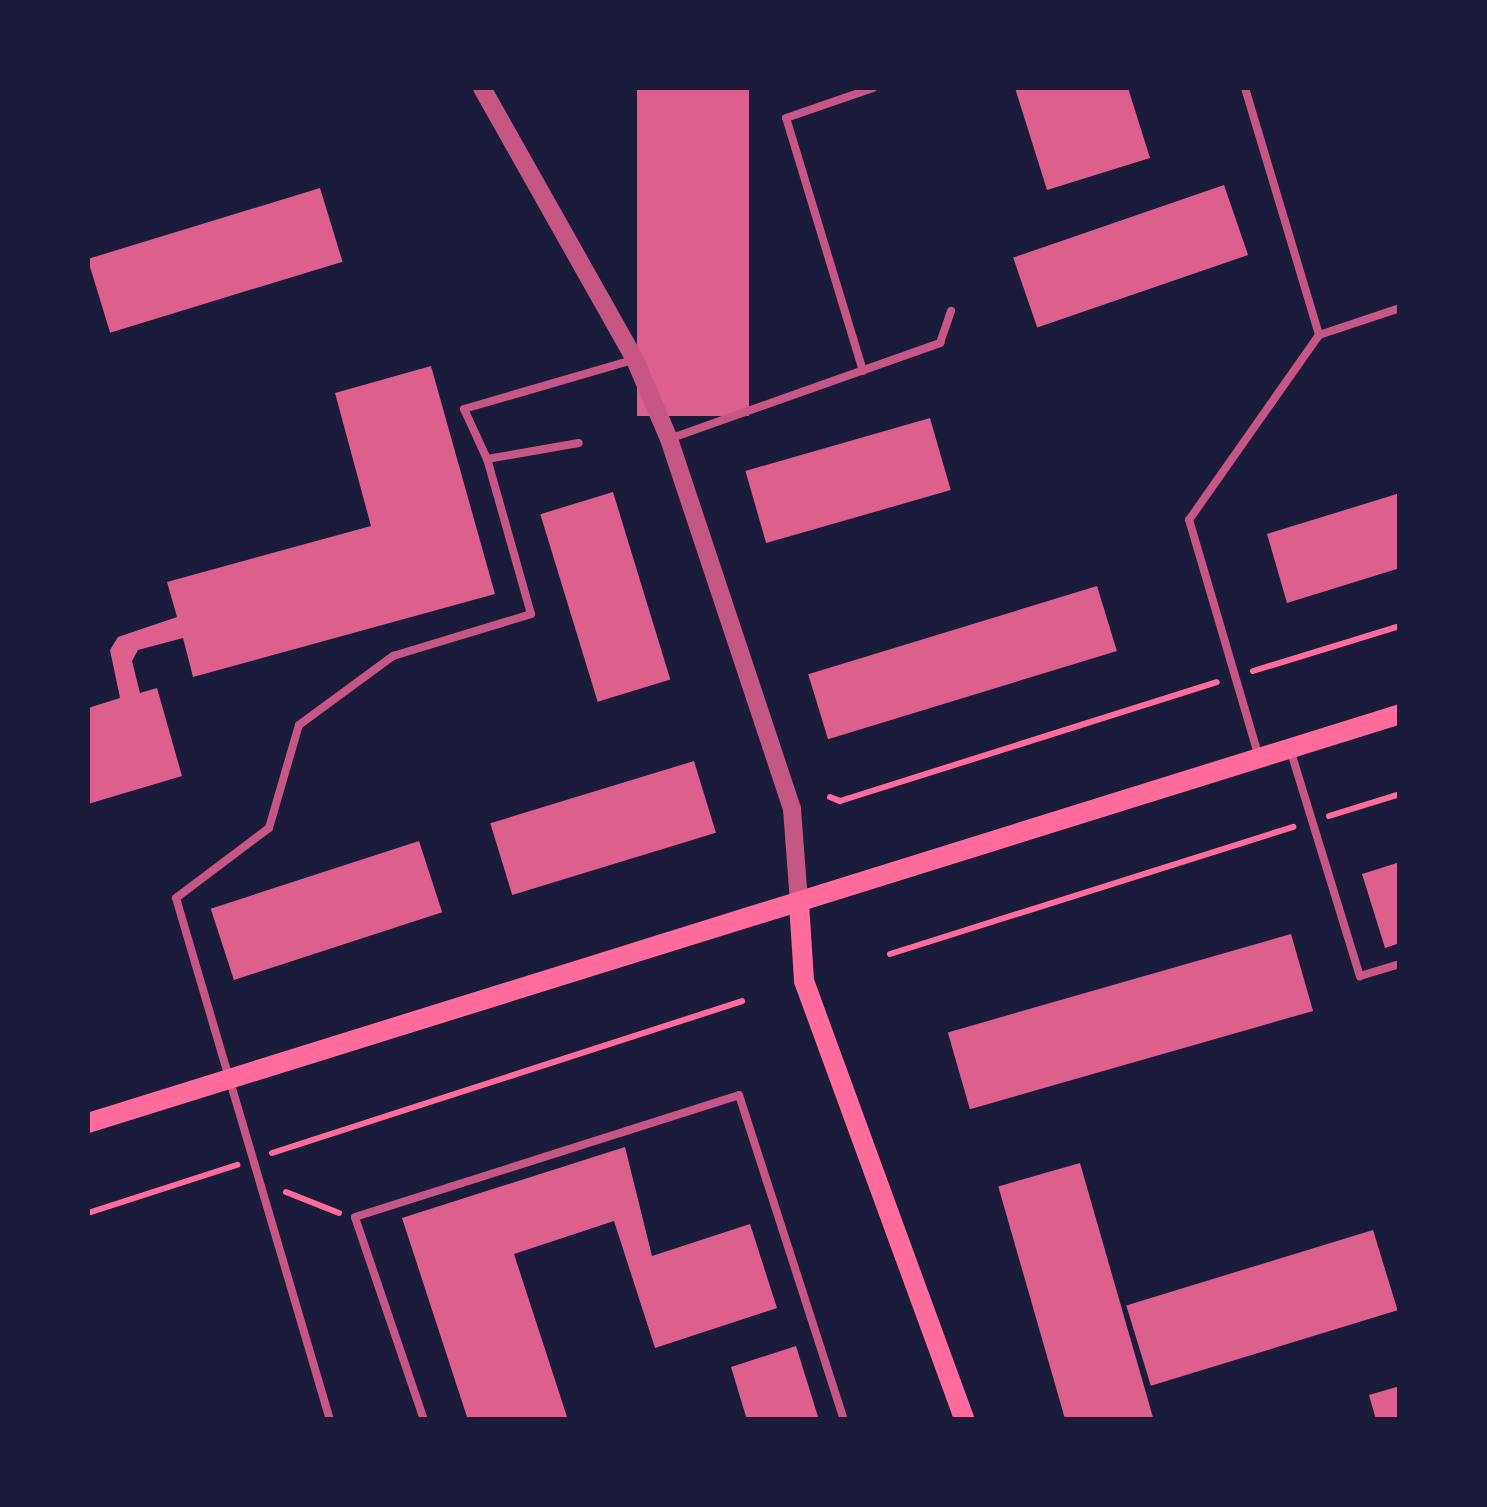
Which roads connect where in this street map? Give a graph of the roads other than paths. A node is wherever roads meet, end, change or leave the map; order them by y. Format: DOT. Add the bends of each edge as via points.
graph roads {
  1 [pos="482,88"];
  2 [pos="873,88"];
  3 [pos="1245,88"];
  4 [pos="1400,308"];
  5 [pos="952,312"];
  6 [pos="1319,335"];
  7 [pos="635,360"];
  8 [pos="863,371"];
  9 [pos="669,440"];
  10 [pos="578,444"];
  11 [pos="486,459"];
  12 [pos="1400,714"];
  13 [pos="1290,748"];
  14 [pos="1260,758"];
  15 [pos="798,903"];
  16 [pos="1400,964"];
  17 [pos="231,1079"];
  18 [pos="88,1123"];
  19 [pos="330,1420"];
  20 [pos="424,1420"];
  21 [pos="844,1420"];
  22 [pos="965,1420"];
  1 -- 7 [label="street"];
  2 -- 8 [label="lane" via="786,118"];
  3 -- 6 [label="lane"];
  4 -- 6 [label="lane"];
  5 -- 8 [label="lane" via="940,343"];
  6 -- 14 [label="lane" via="1189,520"];
  7 -- 9 [label="street"];
  7 -- 11 [label="lane" via="464,410"];
  8 -- 9 [label="lane"];
  9 -- 15 [label="street" via="792,809"];
  10 -- 11 [label="lane"];
  11 -- 17 [label="lane" via="531,614 393,656 299,725 270,828 176,898"];
  12 -- 13 [label="main road"];
  13 -- 14 [label="main road"];
  13 -- 16 [label="lane" via="1360,976"];
  14 -- 15 [label="main road"];
  15 -- 17 [label="main road"];
  15 -- 22 [label="main road" via="804,981"];
  17 -- 18 [label="main road"];
  17 -- 19 [label="lane"];
  20 -- 21 [label="lane" via="355,1217 738,1095"];
}
